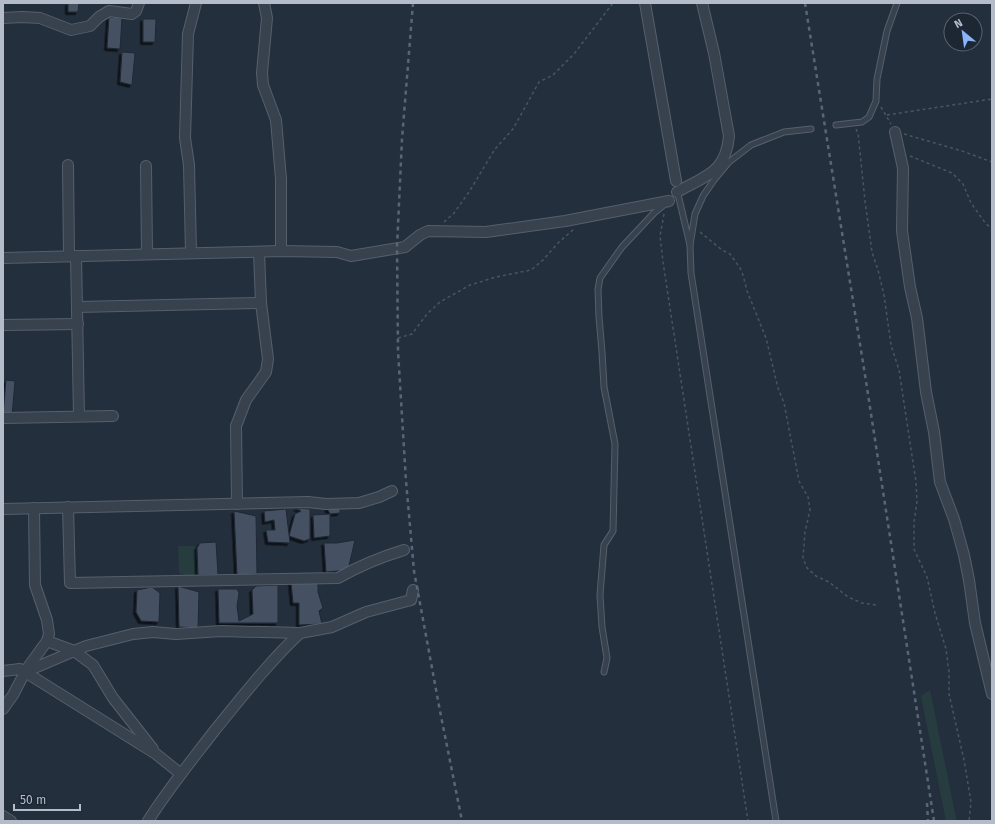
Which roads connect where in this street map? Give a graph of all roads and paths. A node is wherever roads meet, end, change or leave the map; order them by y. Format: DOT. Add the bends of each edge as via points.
graph roads {
  1 [pos="139,3"];
  2 [pos="196,3"];
  3 [pos="264,3"];
  4 [pos="613,3"];
  5 [pos="645,3"];
  6 [pos="702,3"];
  7 [pos="897,3"];
  8 [pos="3,18"];
  9 [pos="992,99"];
  10 [pos="854,123"];
  11 [pos="836,125"];
  12 [pos="811,129"];
  13 [pos="895,132"];
  14 [pos="900,152"];
  15 [pos="992,162"];
  16 [pos="68,165"];
  17 [pos="146,166"];
  18 [pos="676,181"];
  19 [pos="678,192"];
  20 [pos="669,201"];
  21 [pos="581,218"];
  22 [pos="692,228"];
  23 [pos="992,228"];
  24 [pos="436,230"];
  25 [pos="690,245"];
  26 [pos="281,251"];
  27 [pos="259,252"];
  28 [pos="191,253"];
  29 [pos="147,254"];
  30 [pos="73,256"];
  31 [pos="3,258"];
  32 [pos="261,303"];
  33 [pos="77,307"];
  34 [pos="78,324"];
  35 [pos="3,326"];
  36 [pos="398,338"];
  37 [pos="79,416"];
  38 [pos="113,416"];
  39 [pos="3,418"];
  40 [pos="392,491"];
  41 [pos="237,504"];
  42 [pos="68,507"];
  43 [pos="34,508"];
  44 [pos="3,509"];
  45 [pos="404,550"];
  46 [pos="413,590"];
  47 [pos="876,606"];
  48 [pos="300,633"];
  49 [pos="47,641"];
  50 [pos="74,651"];
  51 [pos="3,671"];
  52 [pos="25,672"];
  53 [pos="604,672"];
  54 [pos="992,694"];
  55 [pos="3,709"];
  56 [pos="156,754"];
  57 [pos="181,774"];
  58 [pos="3,816"];
  59 [pos="11,821"];
  60 [pos="148,821"];
  61 [pos="748,821"];
  62 [pos="776,821"];
  63 [pos="969,821"];
  1 -- 8 [label="street" via="132,14 109,11 90,26 71,30 40,18"];
  2 -- 28 [label="street" via="188,34 185,138 189,165"];
  3 -- 26 [label="street" via="266,18 262,73 263,84 276,120 281,179"];
  4 -- 24 [label="path" via="574,54 553,75 539,82 513,129 495,149 454,213"];
  5 -- 18 [label="street"];
  6 -- 19 [label="street" via="729,136 728,150 719,166 708,176"];
  7 -- 10 [label="lane" via="886,31 877,79 876,101 869,117 862,122"];
  9 -- 13 [label="path" via="887,115"];
  10 -- 11 [label="lane"];
  10 -- 63 [label="path" via="858,133 872,252 884,295 891,345 904,398 917,502 914,549 927,577 946,649 949,694 971,802"];
  12 -- 22 [label="lane" via="784,132 751,145 729,162 703,196"];
  13 -- 14 [label="street"];
  13 -- 15 [label="path"];
  14 -- 23 [label="path" via="952,173 963,184 971,203 986,224"];
  14 -- 54 [label="street" via="903,174 902,231 940,482 964,555 975,623"];
  16 -- 30 [label="street"];
  17 -- 29 [label="street"];
  18 -- 19 [label="lane"];
  19 -- 25 [label="lane"];
  20 -- 21 [label="street"];
  20 -- 53 [label="lane" via="622,247 600,278 598,289 604,387 615,444 613,530 604,545 600,595 607,658"];
  20 -- 61 [label="path" via="660,236 663,262"];
  21 -- 24 [label="street" via="486,232"];
  21 -- 36 [label="path" via="580,225 531,270 470,285 440,302 412,334"];
  22 -- 25 [label="lane"];
  22 -- 47 [label="path" via="730,254 740,268 766,338 784,403 799,481 808,497 810,510 803,558 807,568 848,597"];
  24 -- 26 [label="street" via="420,235 405,247 351,256 337,252"];
  25 -- 62 [label="lane" via="691,273"];
  26 -- 27 [label="street"];
  27 -- 28 [label="street"];
  27 -- 32 [label="street"];
  28 -- 29 [label="street"];
  29 -- 30 [label="street"];
  30 -- 31 [label="street"];
  30 -- 33 [label="street"];
  32 -- 33 [label="street"];
  32 -- 41 [label="street" via="268,359 266,372 246,400 236,426"];
  33 -- 34 [label="street"];
  34 -- 35 [label="street"];
  34 -- 37 [label="street"];
  37 -- 38 [label="street"];
  37 -- 39 [label="street"];
  40 -- 41 [label="street" via="359,503"];
  41 -- 42 [label="street"];
  42 -- 43 [label="street"];
  42 -- 45 [label="street" via="70,583 338,578 360,565"];
  43 -- 44 [label="street"];
  43 -- 49 [label="street" via="35,585 47,620"];
  46 -- 48 [label="street" via="411,600 366,612 332,627"];
  48 -- 50 [label="street" via="153,632 133,634"];
  48 -- 57 [label="street" via="282,650 232,709"];
  49 -- 50 [label="street"];
  49 -- 52 [label="street"];
  50 -- 52 [label="street"];
  50 -- 56 [label="street" via="93,665 113,698"];
  51 -- 52 [label="street" via="20,669"];
  52 -- 55 [label="street"];
  52 -- 56 [label="street"];
  56 -- 57 [label="street"];
  57 -- 60 [label="street"];
  58 -- 59 [label="street"];
}
